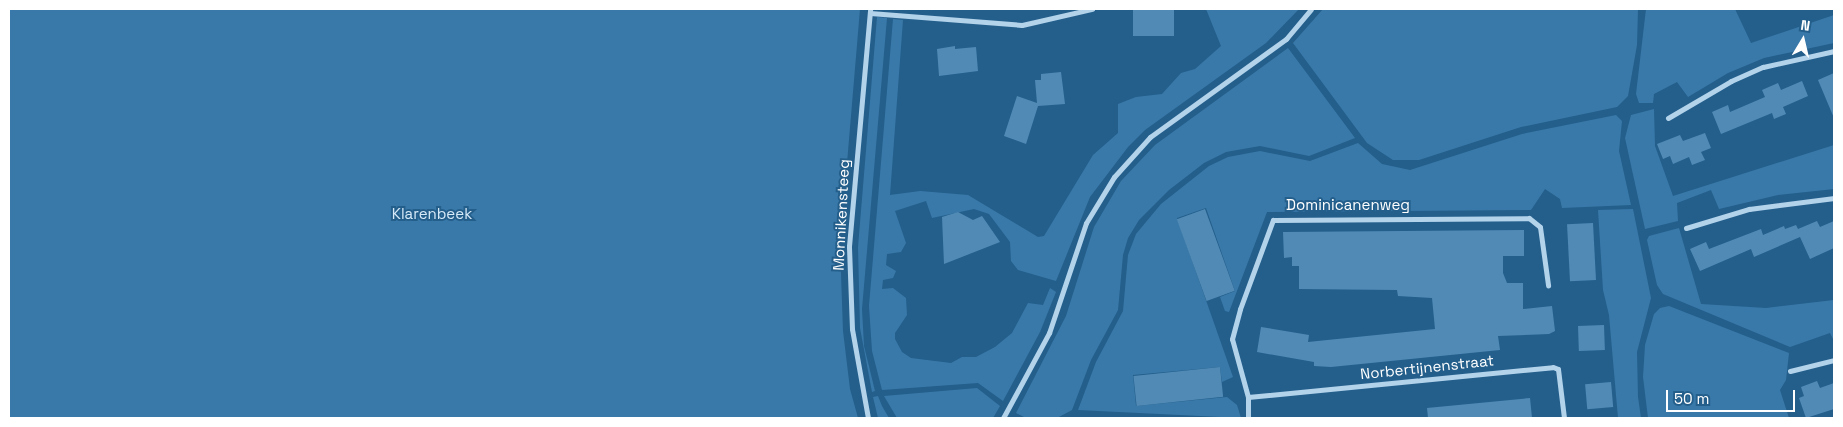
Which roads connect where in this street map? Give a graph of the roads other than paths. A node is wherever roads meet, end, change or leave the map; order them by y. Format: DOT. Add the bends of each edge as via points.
graph roads {
  1 [pos="1092,9"];
  2 [pos="1311,9"];
  3 [pos="870,11"];
  4 [pos="1834,50"];
  5 [pos="1668,118"];
  6 [pos="1834,198"];
  7 [pos="1686,228"];
  8 [pos="1548,285"];
  9 [pos="1834,360"];
  10 [pos="1790,371"];
  11 [pos="1248,397"];
  12 [pos="868,418"];
  13 [pos="1003,418"];
  14 [pos="1248,418"];
  15 [pos="1564,418"];
  1 -- 3 [label="street, Monnikensteeg" via="1022,25"];
  2 -- 13 [label="street" via="1286,39 1150,137 1114,177 1080,240 1049,333"];
  3 -- 12 [label="street, Monnikensteeg" via="849,246 852,330"];
  4 -- 5 [label="street" via="1754,70"];
  6 -- 7 [label="street" via="1749,209"];
  8 -- 11 [label="street, Dominicanenweg" via="1540,227 1529,218 1276,219 1269,226 1232,339"];
  9 -- 10 [label="street"];
  11 -- 14 [label="street, Dominicanenweg"];
  11 -- 15 [label="street, Norbertijnenstraat" via="1553,367 1558,369"];
}
